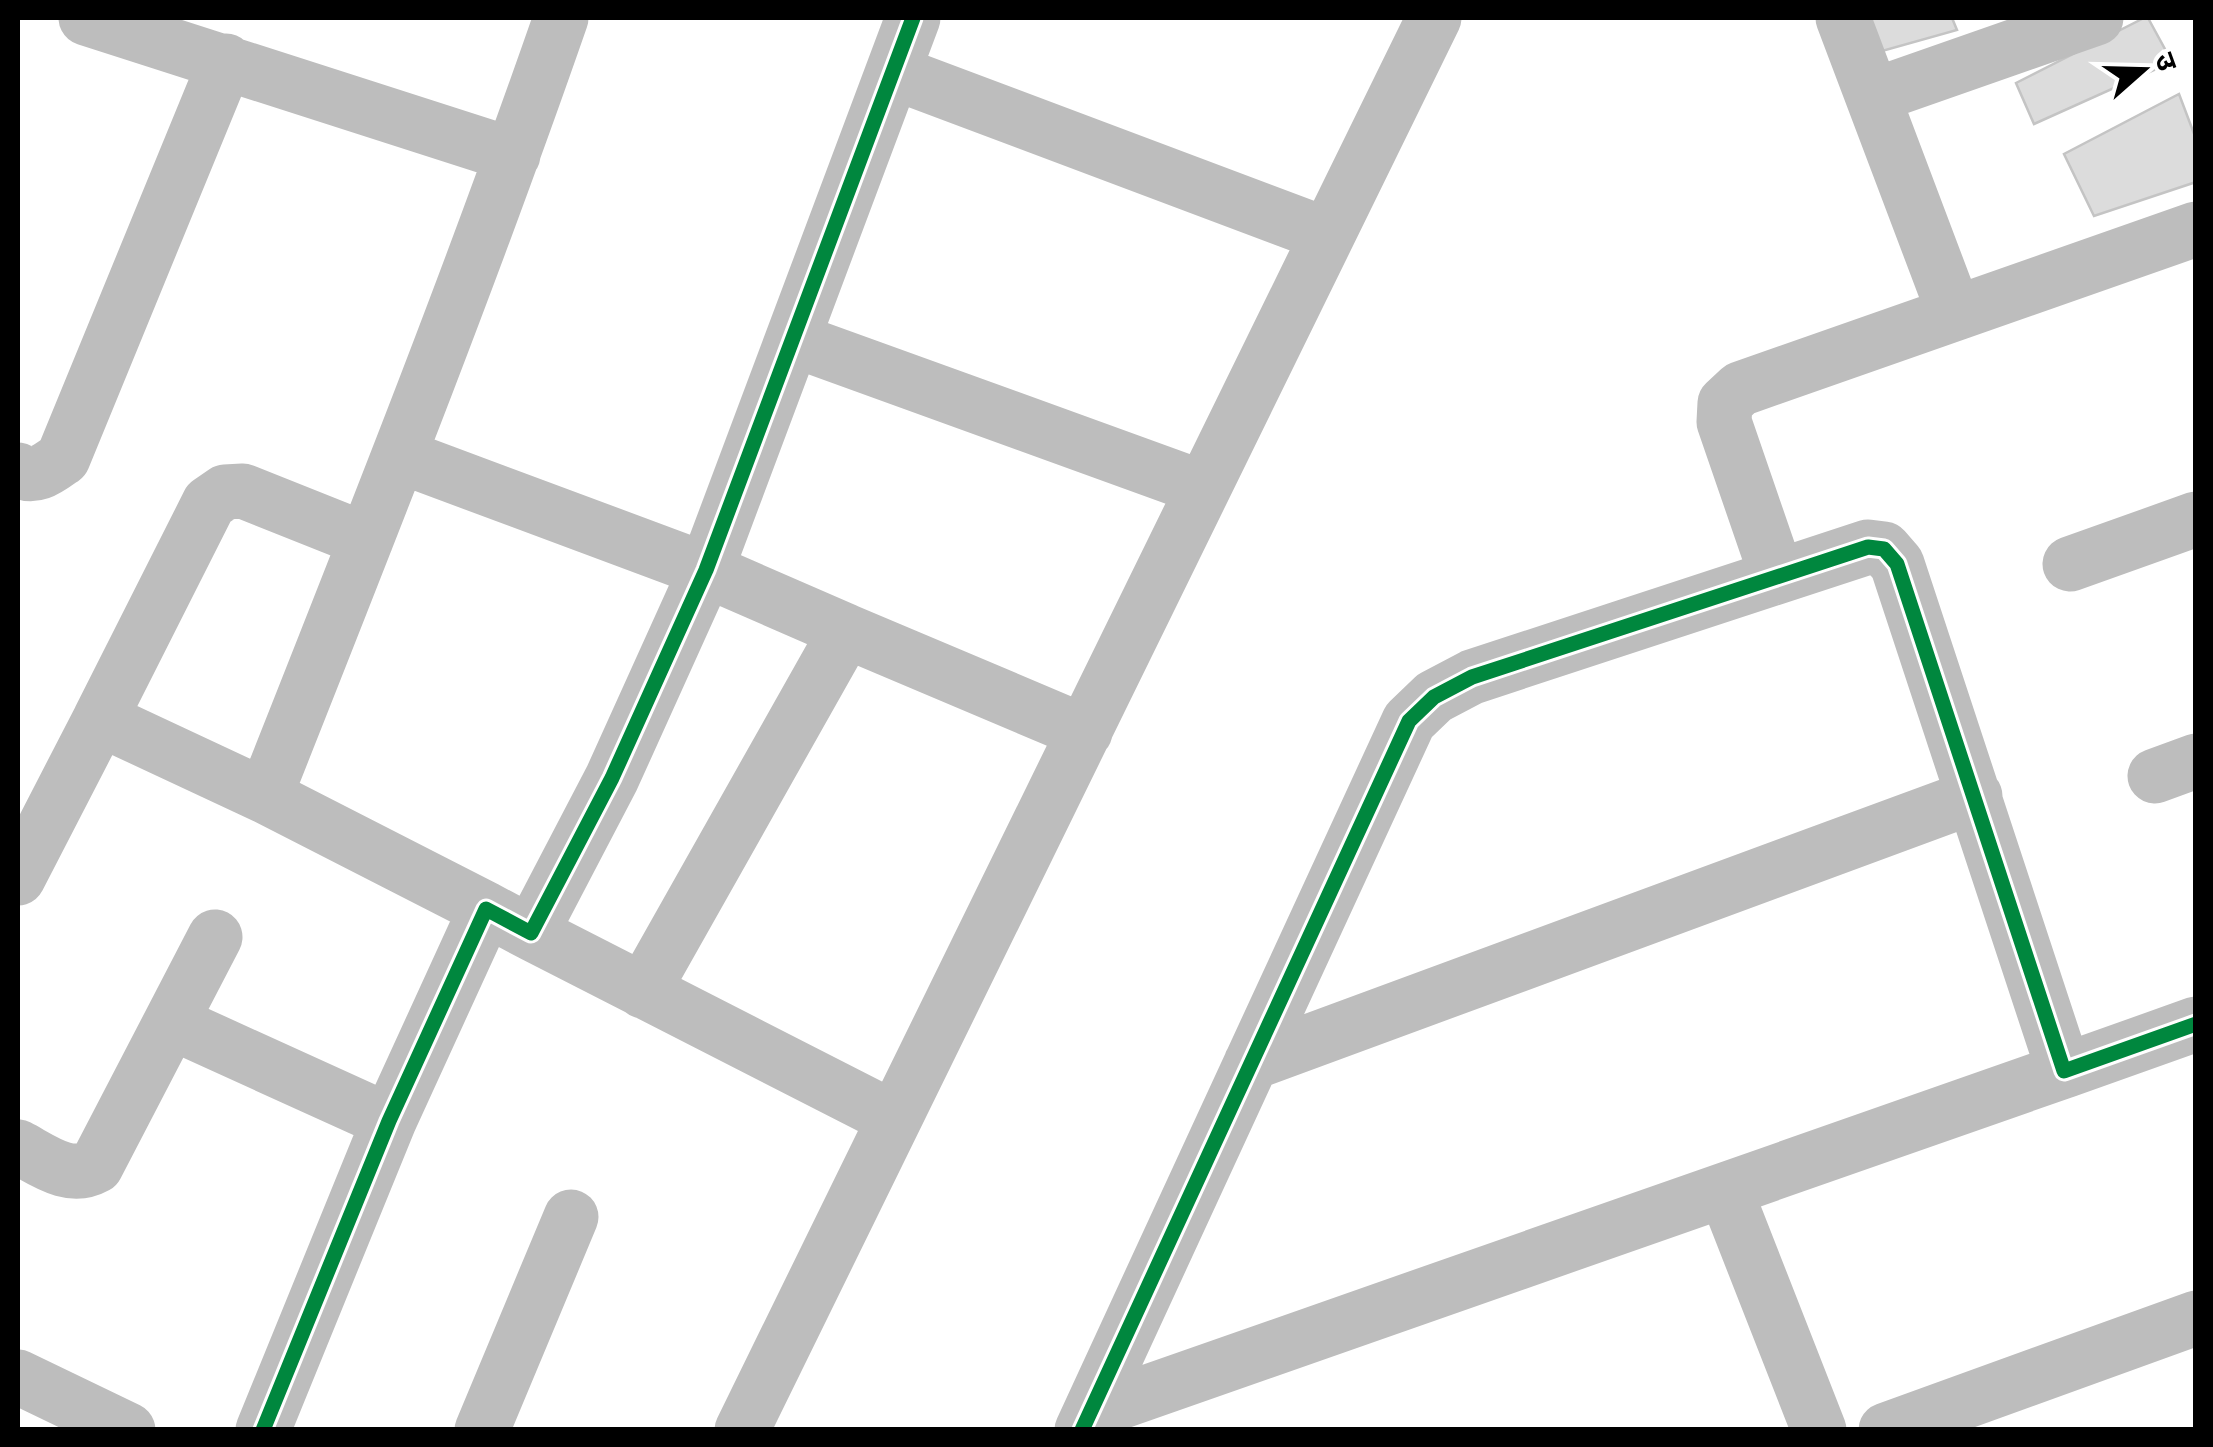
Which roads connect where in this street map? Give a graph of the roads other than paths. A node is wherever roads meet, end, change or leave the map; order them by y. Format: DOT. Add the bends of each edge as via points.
graph roads {
  1 [pos="86,18"];
  2 [pos="561,18"];
  3 [pos="912,18"];
  4 [pos="1434,18"];
  5 [pos="1843,18"];
  6 [pos="2086,19"];
  7 [pos="226,61"];
  8 [pos="892,72"];
  9 [pos="1873,96"];
  10 [pos="513,155"];
  11 [pos="2196,229"];
  12 [pos="1327,235"];
  13 [pos="1954,312"];
  14 [pos="794,340"];
  15 [pos="400,456"];
  16 [pos="18,470"];
  17 [pos="1204,488"];
  18 [pos="2196,519"];
  19 [pos="366,540"];
  20 [pos="2070,564"];
  21 [pos="706,570"];
  22 [pos="1777,576"];
  23 [pos="846,630"];
  24 [pos="100,719"];
  25 [pos="1085,732"];
  26 [pos="265,796"];
  27 [pos="1975,796"];
  28 [pos="18,878"];
  29 [pos="509,921"];
  30 [pos="214,937"];
  31 [pos="644,990"];
  32 [pos="171,1022"];
  33 [pos="2196,1024"];
  34 [pos="1252,1062"];
  35 [pos="2064,1071"];
  36 [pos="894,1118"];
  37 [pos="389,1122"];
  38 [pos="18,1147"];
  39 [pos="1725,1190"];
  40 [pos="571,1217"];
  41 [pos="2196,1318"];
  42 [pos="18,1377"];
  43 [pos="1087,1421"];
  44 [pos="128,1430"];
  45 [pos="263,1430"];
  46 [pos="482,1430"];
  47 [pos="742,1430"];
  48 [pos="1819,1430"];
  49 [pos="1886,1430"];
  1 -- 7 [label="street"];
  2 -- 10 [label="street"];
  3 -- 8 [label="street"];
  4 -- 12 [label="street"];
  5 -- 9 [label="street"];
  6 -- 9 [label="street"];
  7 -- 10 [label="street"];
  7 -- 16 [label="street" via="63,458 44,472"];
  8 -- 12 [label="street"];
  8 -- 14 [label="street"];
  9 -- 13 [label="street"];
  10 -- 15 [label="street"];
  11 -- 13 [label="street"];
  12 -- 17 [label="street"];
  13 -- 22 [label="street" via="1740,388 1725,403 1724,422"];
  14 -- 17 [label="street"];
  14 -- 21 [label="street"];
  15 -- 19 [label="street"];
  15 -- 21 [label="street"];
  17 -- 25 [label="street"];
  18 -- 20 [label="street"];
  19 -- 24 [label="street" via="243,491 225,492 209,503"];
  19 -- 26 [label="street"];
  21 -- 23 [label="street"];
  21 -- 29 [label="street" via="612,778"];
  22 -- 27 [label="street" via="1868,546 1884,548 1897,564"];
  22 -- 34 [label="street" via="1472,677 1434,697 1410,721"];
  23 -- 25 [label="street"];
  23 -- 31 [label="street"];
  24 -- 26 [label="street"];
  24 -- 28 [label="street"];
  25 -- 36 [label="street"];
  26 -- 29 [label="street"];
  27 -- 34 [label="street"];
  27 -- 35 [label="street"];
  29 -- 31 [label="street"];
  29 -- 37 [label="street"];
  30 -- 32 [label="street"];
  31 -- 36 [label="street"];
  32 -- 37 [label="street"];
  32 -- 38 [label="street" via="96,1166 70,1173"];
  33 -- 35 [label="street"];
  34 -- 43 [label="street"];
  35 -- 39 [label="street"];
  36 -- 47 [label="street"];
  37 -- 45 [label="street"];
  39 -- 43 [label="street"];
  39 -- 48 [label="street"];
  40 -- 46 [label="street"];
  41 -- 49 [label="street"];
  42 -- 44 [label="street"];
}
